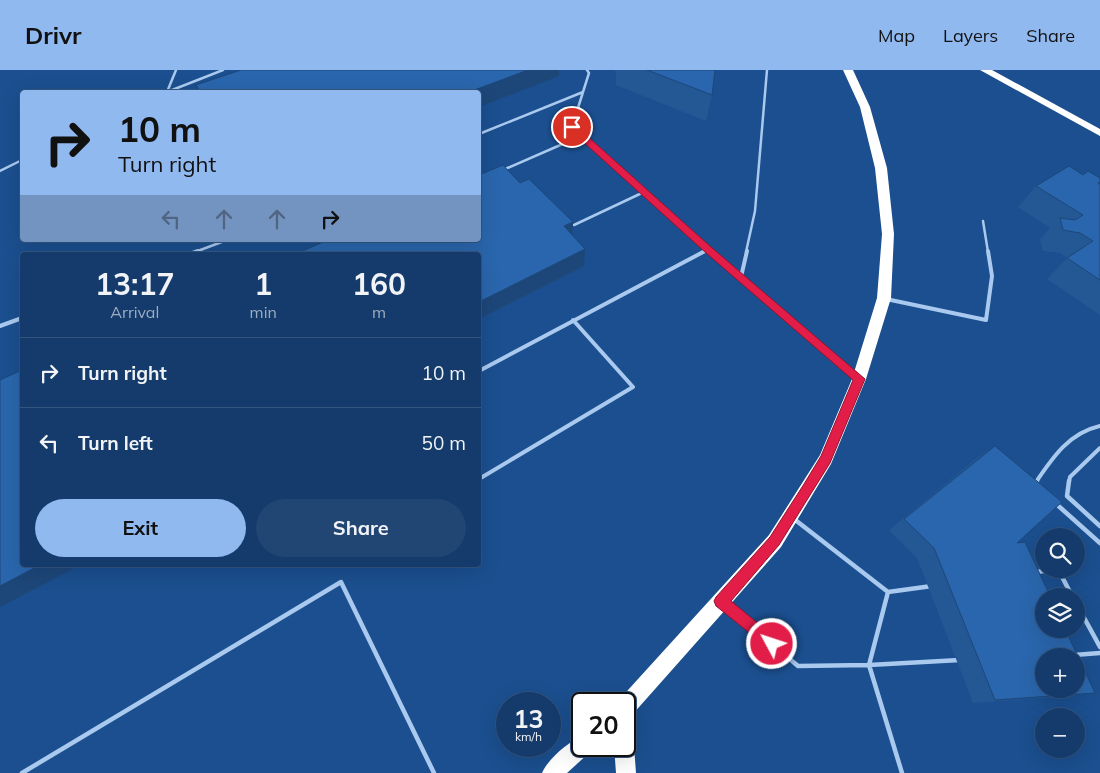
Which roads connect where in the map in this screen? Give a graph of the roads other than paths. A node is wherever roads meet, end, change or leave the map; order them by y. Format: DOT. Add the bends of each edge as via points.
graph roads {
  1 [pos="176,70"];
  2 [pos="223,70"];
  3 [pos="587,70"];
  4 [pos="767,70"];
  5 [pos="848,70"];
  6 [pos="985,70"];
  7 [pos="168,90"];
  8 [pos="172,90"];
  9 [pos="582,92"];
  10 [pos="481,133"];
  11 [pos="1100,133"];
  12 [pos="581,136"];
  13 [pos="20,161"];
  14 [pos="0,171"];
  15 [pos="496,173"];
  16 [pos="644,192"];
  17 [pos="983,220"];
  18 [pos="574,225"];
  19 [pos="222,242"];
  20 [pos="708,249"];
  21 [pos="196,252"];
  22 [pos="741,277"];
  23 [pos="884,298"];
  24 [pos="20,319"];
  25 [pos="573,320"];
  26 [pos="0,326"];
  27 [pos="481,369"];
  28 [pos="859,379"];
  29 [pos="1100,426"];
  30 [pos="1100,448"];
  31 [pos="481,478"];
  32 [pos="1042,490"];
  33 [pos="1049,497"];
  34 [pos="790,516"];
  35 [pos="1100,526"];
  36 [pos="1100,543"];
  37 [pos="1030,573"];
  38 [pos="935,586"];
  39 [pos="1068,588"];
  40 [pos="888,592"];
  41 [pos="721,601"];
  42 [pos="1085,620"];
  43 [pos="1100,647"];
  44 [pos="1100,654"];
  45 [pos="1085,655"];
  46 [pos="965,660"];
  47 [pos="869,665"];
  48 [pos="636,696"];
  49 [pos="571,756"];
  50 [pos="625,757"];
  51 [pos="22,773"];
  52 [pos="434,773"];
  53 [pos="552,773"];
  54 [pos="626,773"];
  55 [pos="902,773"];
  1 -- 7 [label="lane"];
  2 -- 8 [label="lane"];
  3 -- 9 [label="lane"];
  4 -- 22 [label="lane" via="755,211"];
  5 -- 23 [label="highway" via="865,107 881,168 888,234"];
  6 -- 11 [label="highway"];
  9 -- 10 [label="lane"];
  9 -- 12 [label="lane" via="572,127"];
  12 -- 15 [label="lane"];
  12 -- 16 [label="lane"];
  13 -- 14 [label="lane"];
  16 -- 18 [label="lane"];
  16 -- 20 [label="lane"];
  17 -- 23 [label="lane" via="992,276 986,320"];
  19 -- 21 [label="lane"];
  20 -- 22 [label="lane"];
  20 -- 25 [label="lane"];
  22 -- 28 [label="lane"];
  23 -- 28 [label="highway"];
  24 -- 26 [label="lane"];
  25 -- 27 [label="lane"];
  25 -- 31 [label="lane" via="633,387"];
  28 -- 34 [label="highway" via="826,459"];
  29 -- 32 [label="lane" via="1088,427 1064,444 1035,484"];
  30 -- 35 [label="lane" via="1070,478 1067,496"];
  33 -- 36 [label="lane"];
  34 -- 40 [label="lane"];
  34 -- 41 [label="highway" via="775,541"];
  37 -- 39 [label="lane" via="1058,570"];
  38 -- 40 [label="lane"];
  40 -- 47 [label="lane"];
  41 -- 47 [label="lane" via="798,666"];
  41 -- 48 [label="highway"];
  42 -- 43 [label="lane"];
  44 -- 45 [label="lane"];
  46 -- 47 [label="lane"];
  47 -- 55 [label="lane"];
  49 -- 53 [label="highway"];
  50 -- 54 [label="highway"];
  51 -- 52 [label="lane" via="341,582"];
}
